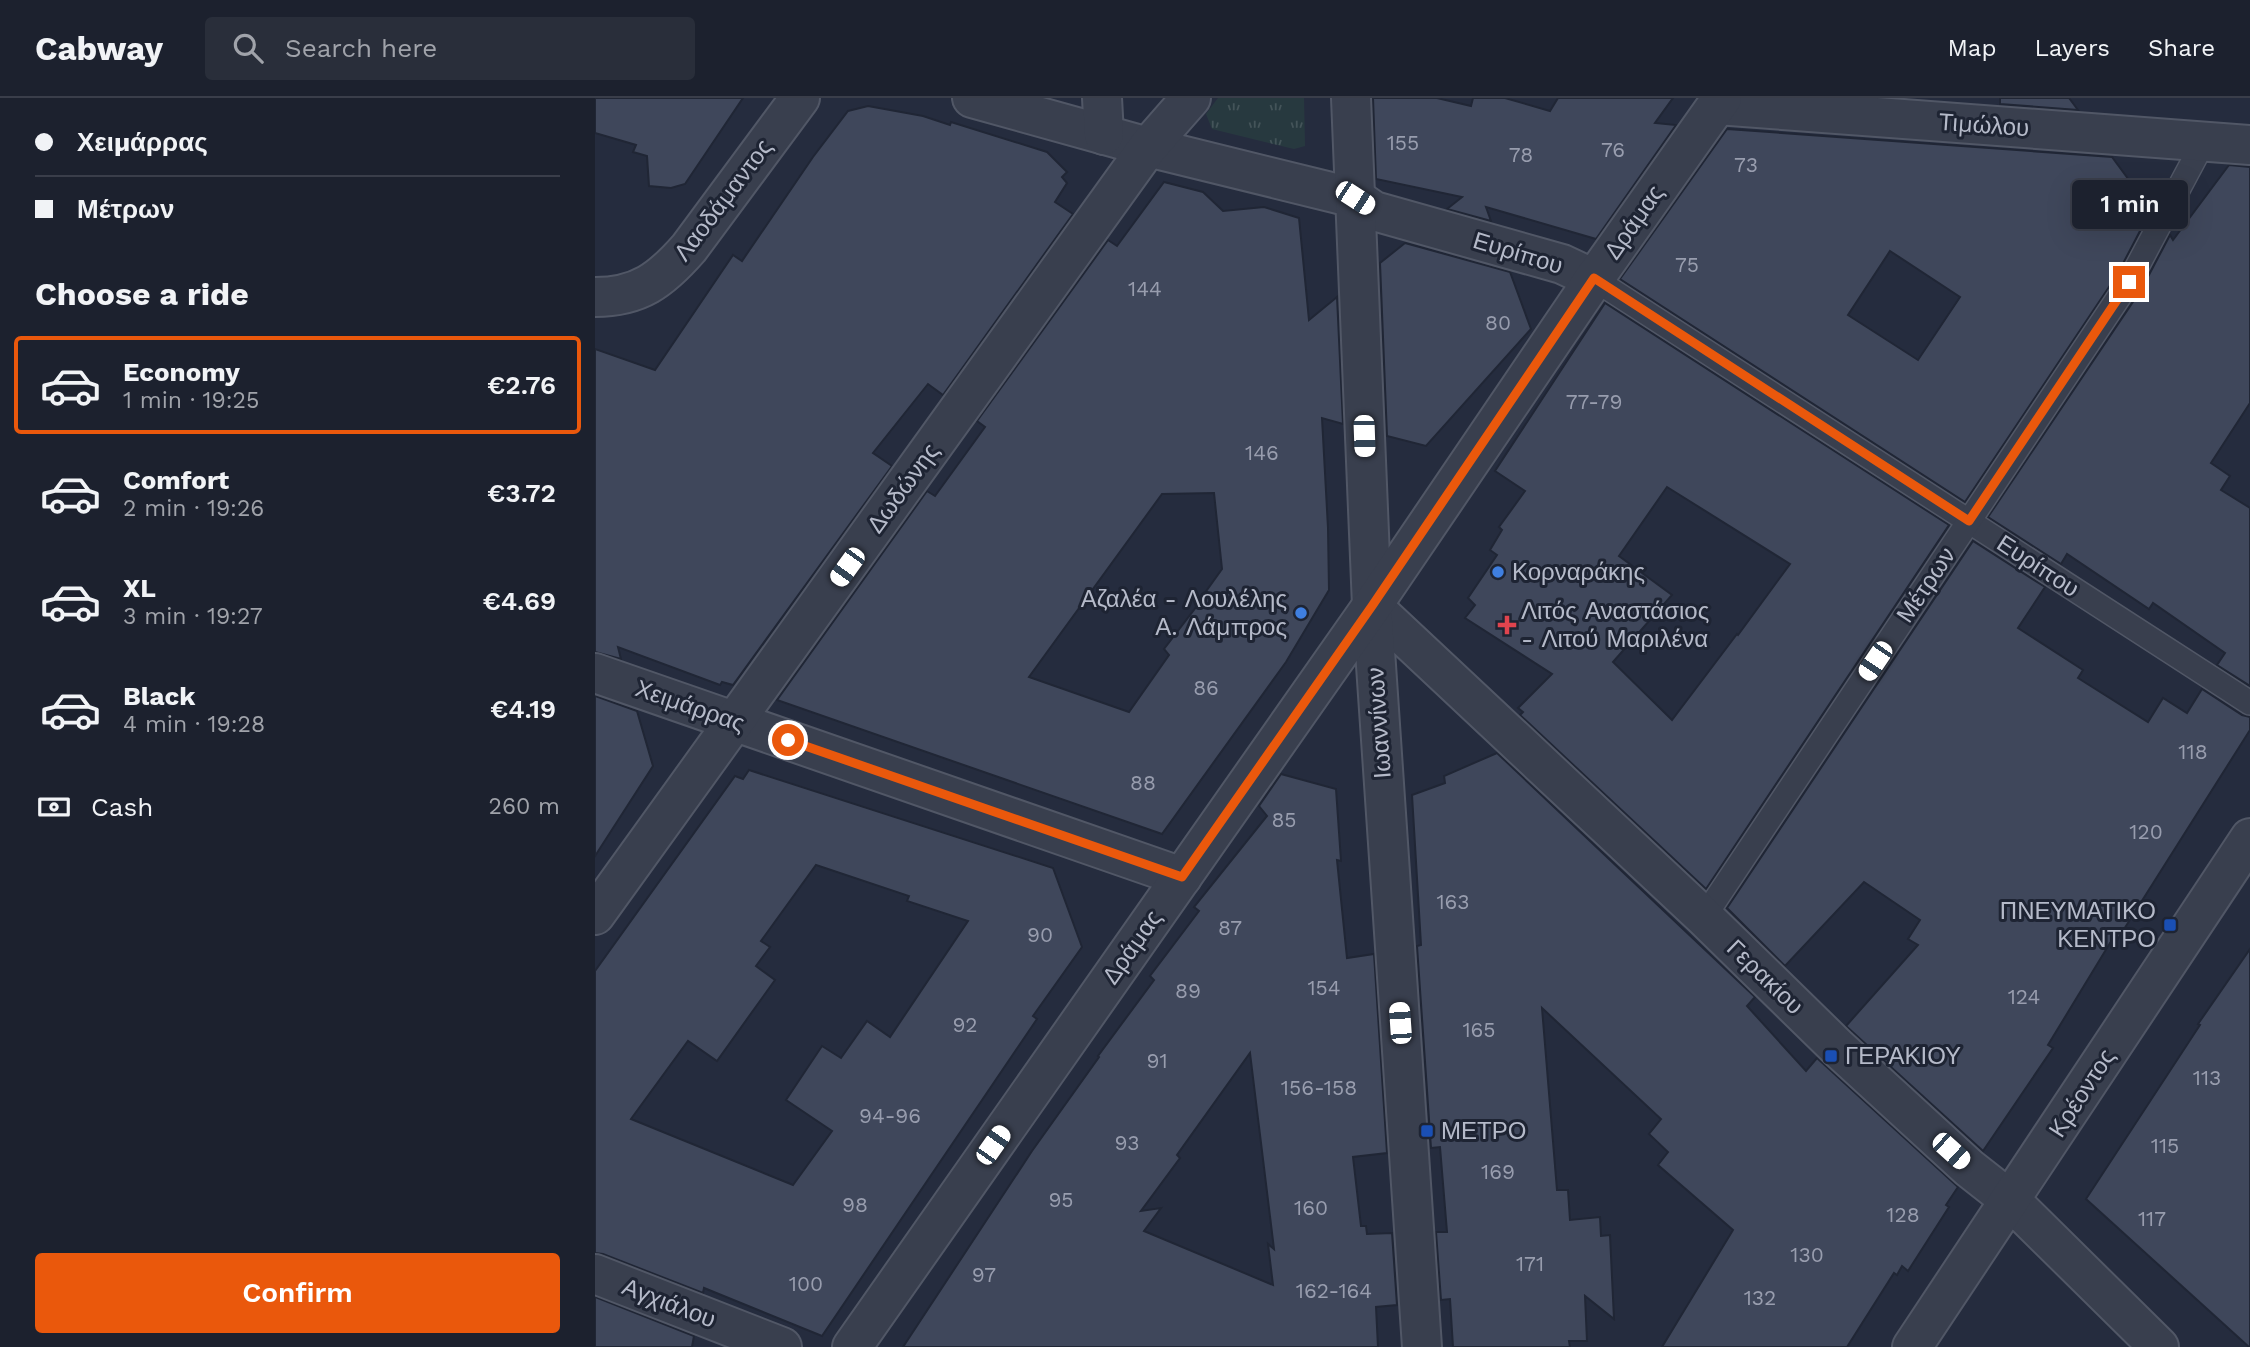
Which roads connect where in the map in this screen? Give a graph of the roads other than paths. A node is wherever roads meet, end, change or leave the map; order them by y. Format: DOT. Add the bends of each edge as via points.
graph roads {
  1 [pos="800,98"];
  2 [pos="972,98"];
  3 [pos="1191,98"];
  4 [pos="1352,98"];
  5 [pos="1720,102"];
  6 [pos="1103,117"];
  7 [pos="2204,141"];
  8 [pos="2250,145"];
  9 [pos="1148,147"];
  10 [pos="1355,198"];
  11 [pos="1594,278"];
  12 [pos="595,297"];
  13 [pos="1969,521"];
  14 [pos="1372,606"];
  15 [pos="595,673"];
  16 [pos="2250,703"];
  17 [pos="736,722"];
  18 [pos="2250,838"];
  19 [pos="1182,877"];
  20 [pos="595,915"];
  21 [pos="1704,916"];
  22 [pos="2011,1201"];
  23 [pos="595,1274"];
  24 [pos="782,1347"];
  25 [pos="852,1347"];
  26 [pos="1422,1347"];
  27 [pos="1912,1347"];
  28 [pos="2159,1347"];
  1 -- 12 [label="street, Λαοδάμαντος" via="672,268 634,292"];
  2 -- 6 [label="street, Ευρίπου"];
  3 -- 9 [label="street, Δωδώνης"];
  4 -- 10 [label="street, Ιωαννίνων"];
  5 -- 7 [label="street, Τιμώλου"];
  5 -- 11 [label="street, Δράμας"];
  6 -- 9 [label="street, Ευρίπου"];
  7 -- 8 [label="street, Τιμώλου"];
  7 -- 13 [label="lane, Μέτρων" via="2129,282"];
  9 -- 10 [label="street, Ευρίπου"];
  9 -- 17 [label="street, Δωδώνης"];
  10 -- 11 [label="street, Ευρίπου" via="1374,211 1562,264"];
  10 -- 14 [label="street, Ιωαννίνων"];
  11 -- 13 [label="lane, Ευρίπου"];
  11 -- 14 [label="street, Δράμας"];
  13 -- 16 [label="lane, Ευρίπου"];
  13 -- 21 [label="lane, Μέτρων"];
  14 -- 19 [label="street, Δράμας"];
  14 -- 21 [label="street, Γερακίου"];
  14 -- 26 [label="street, Ιωαννίνων"];
  15 -- 17 [label="street, Χειμάρρας"];
  17 -- 19 [label="street, Χειμάρρας"];
  17 -- 20 [label="street, Δωδώνης"];
  18 -- 22 [label="street, Κρέοντος"];
  19 -- 25 [label="street, Δράμας"];
  21 -- 22 [label="street, Γερακίου" via="1837,1048"];
  22 -- 27 [label="street, Κρέοντος"];
  22 -- 28 [label="street, Γερακίου"];
  23 -- 24 [label="street, Αγχιάλου"];
}
